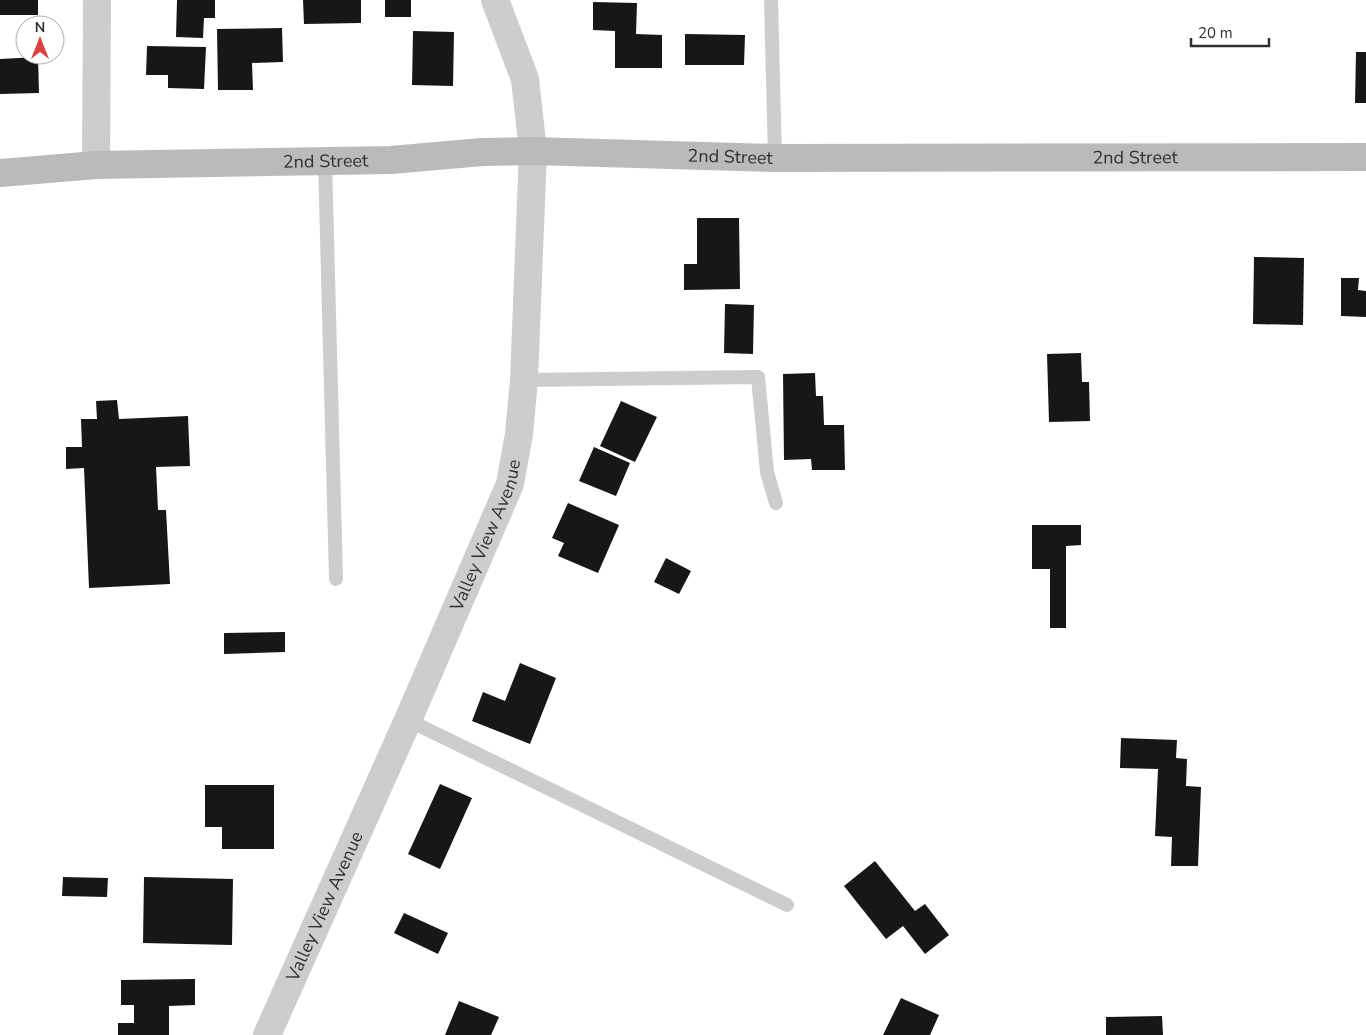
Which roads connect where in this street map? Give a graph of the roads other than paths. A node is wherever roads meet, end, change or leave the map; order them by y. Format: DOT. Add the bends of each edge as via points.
graph roads {
  1 [pos="97,0"];
  2 [pos="496,0"];
  3 [pos="771,0"];
  4 [pos="533,151"];
  5 [pos="1366,157"];
  6 [pos="775,158"];
  7 [pos="324,161"];
  8 [pos="96,165"];
  9 [pos="0,173"];
  10 [pos="524,380"];
  11 [pos="776,503"];
  12 [pos="336,579"];
  13 [pos="408,720"];
  14 [pos="787,905"];
  15 [pos="267,1035"];
  1 -- 8 [label="street"];
  2 -- 4 [label="street, Valley View Avenue" via="525,79"];
  3 -- 6 [label="lane"];
  4 -- 6 [label="street, 2nd Street"];
  4 -- 7 [label="street, 2nd Street"];
  4 -- 10 [label="street, Valley View Avenue"];
  5 -- 6 [label="street, 2nd Street"];
  7 -- 8 [label="street, 2nd Street"];
  7 -- 12 [label="lane"];
  8 -- 9 [label="street, 2nd Street"];
  10 -- 11 [label="lane" via="758,377 767,472"];
  10 -- 13 [label="street, Valley View Avenue" via="510,484"];
  13 -- 14 [label="lane"];
  13 -- 15 [label="street, Valley View Avenue"];
}
